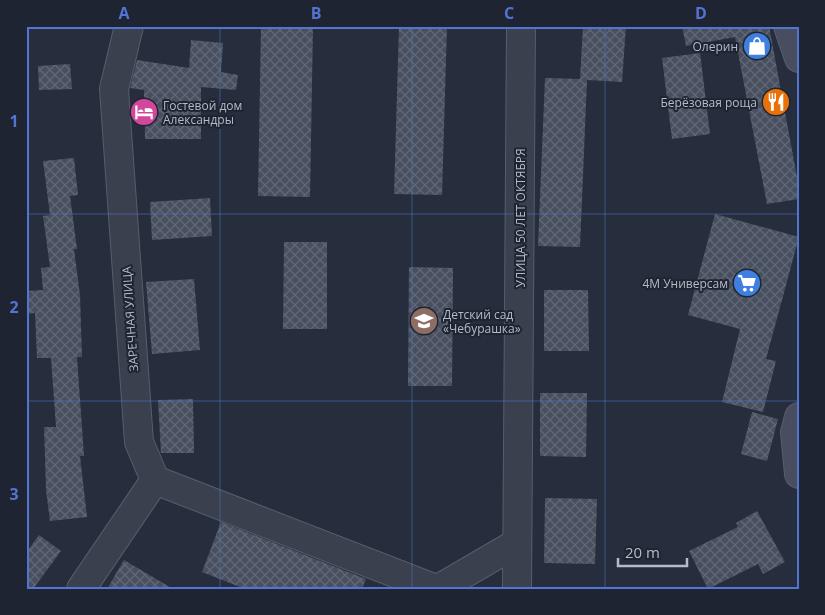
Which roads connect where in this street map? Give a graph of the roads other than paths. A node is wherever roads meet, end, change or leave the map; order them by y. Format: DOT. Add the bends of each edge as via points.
graph roads {
  1 [pos="129,26"];
  2 [pos="521,26"];
  3 [pos="788,26"];
  4 [pos="799,58"];
  5 [pos="799,417"];
  6 [pos="799,474"];
  7 [pos="155,480"];
  8 [pos="517,544"];
  9 [pos="81,589"];
  10 [pos="437,589"];
  11 [pos="517,589"];
  1 -- 7 [label="street, ЗАРЕЧНАЯ УЛИЦА" via="114,89 139,442"];
  2 -- 8 [label="street, УЛИЦА 50 ЛЕТ ОКТЯБРЯ"];
  3 -- 4 [label="main road"];
  5 -- 6 [label="main road" via="795,432"];
  7 -- 9 [label="street"];
  7 -- 10 [label="street"];
  8 -- 10 [label="street"];
  8 -- 11 [label="street, УЛИЦА 50 ЛЕТ ОКТЯБРЯ"];
}
